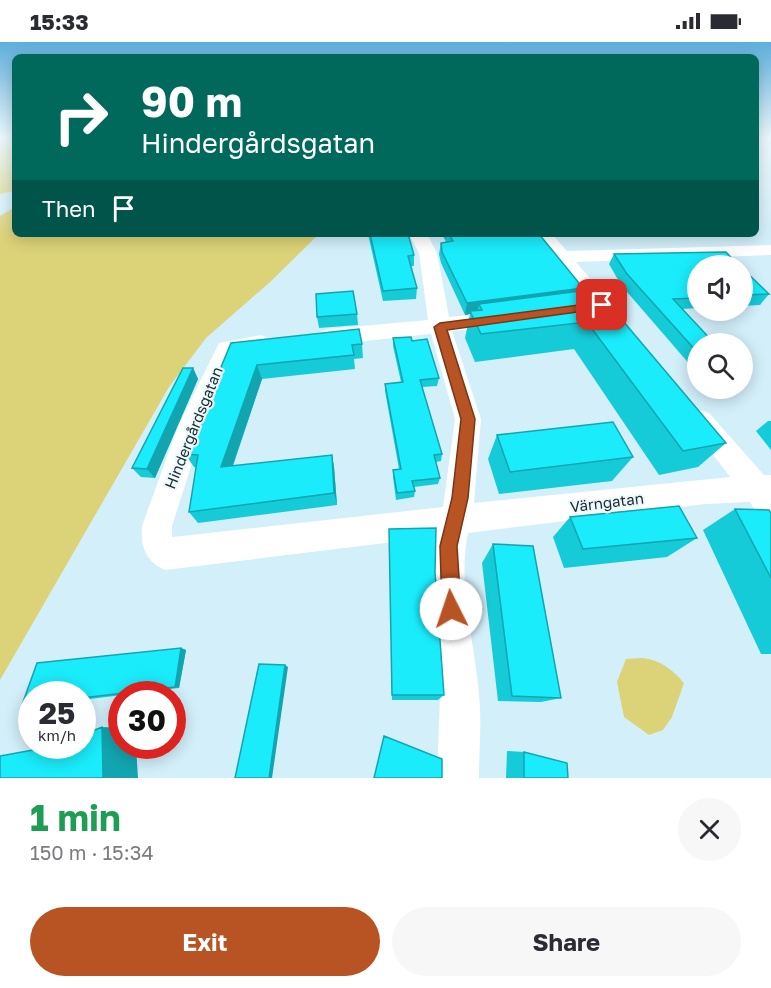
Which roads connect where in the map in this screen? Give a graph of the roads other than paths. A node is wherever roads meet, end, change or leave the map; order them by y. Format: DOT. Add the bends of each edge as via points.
graph roads {
  1 [pos="420,237"];
  2 [pos="545,237"];
  3 [pos="771,250"];
  4 [pos="560,257"];
  5 [pos="523,316"];
  6 [pos="440,327"];
  7 [pos="624,332"];
  8 [pos="684,401"];
  9 [pos="767,496"];
  10 [pos="455,521"];
  11 [pos="458,778"];
  1 -- 6 [label="street" via="428,253"];
  2 -- 4 [label="street"];
  3 -- 4 [label="street"];
  4 -- 7 [label="street" via="590,307"];
  5 -- 6 [label="street, Hindergårdsgatan"];
  6 -- 10 [label="street" via="468,419"];
  6 -- 10 [label="street, Hindergårdsgatan" via="227,349 191,426 164,502 156,538 165,554"];
  8 -- 9 [label="street"];
  9 -- 10 [label="street, Värngatan" via="705,491"];
  10 -- 11 [label="street" via="449,546 449,577 460,696"];
}
